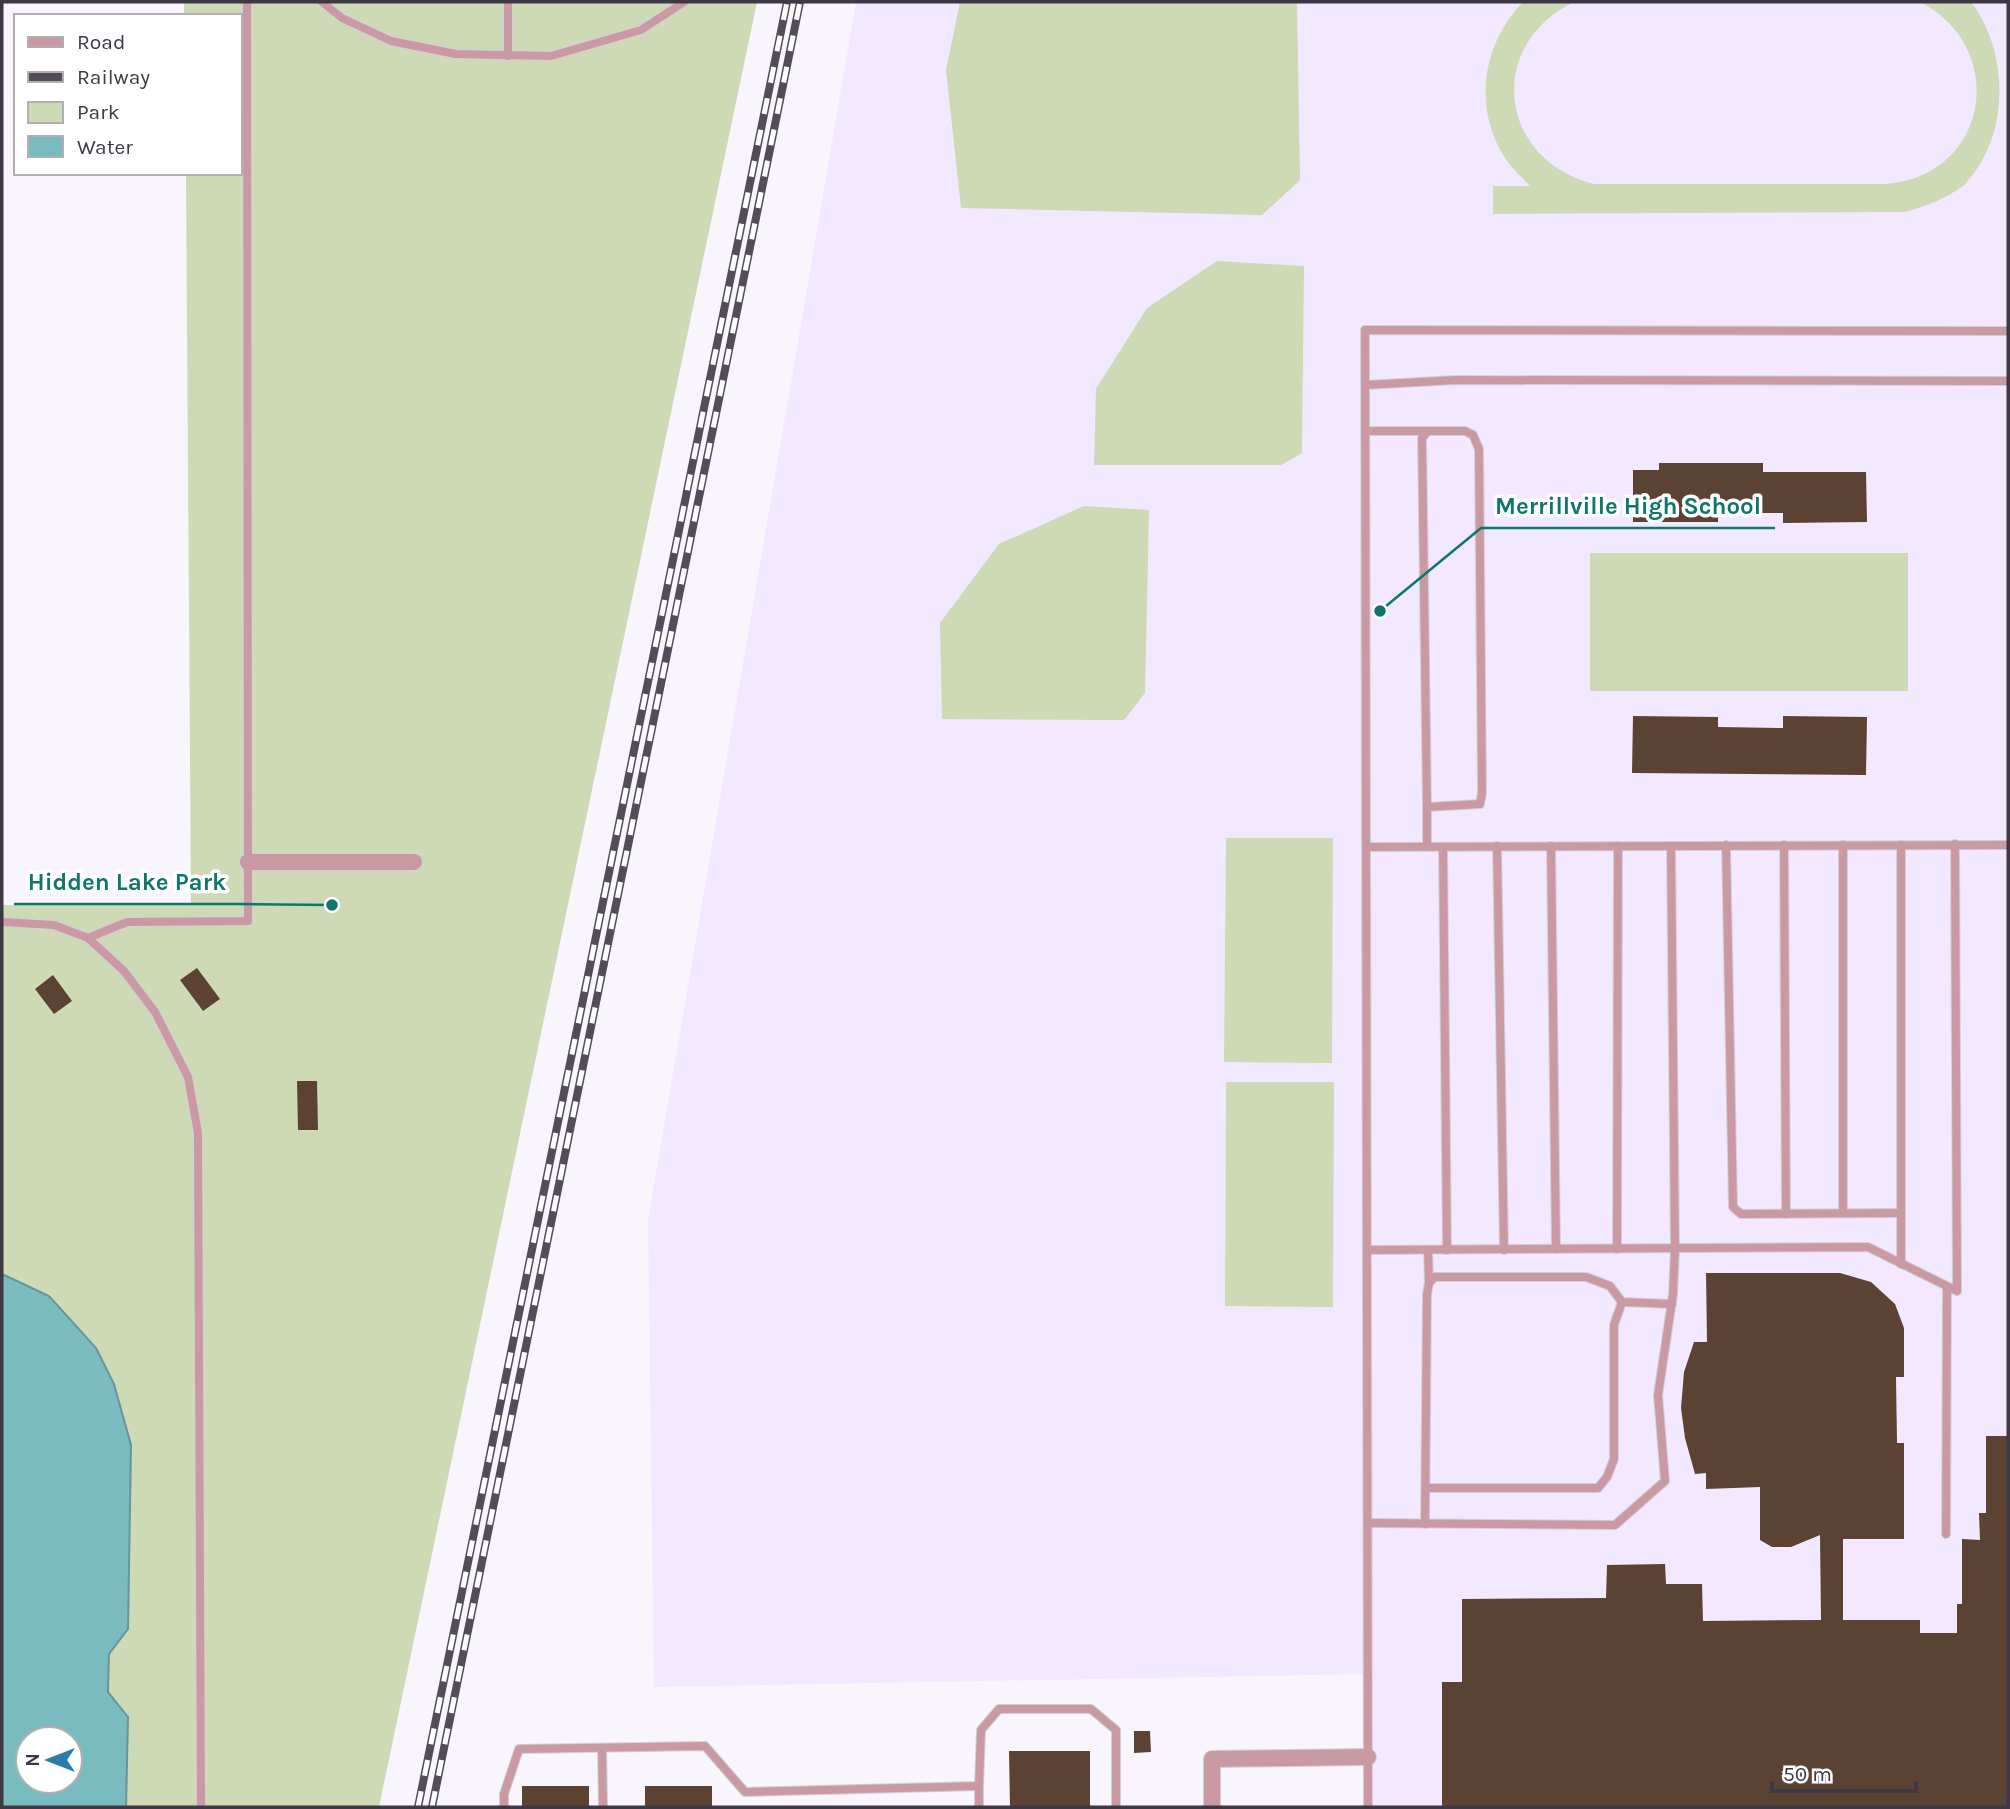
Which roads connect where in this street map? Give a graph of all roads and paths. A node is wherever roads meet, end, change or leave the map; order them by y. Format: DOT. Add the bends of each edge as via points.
graph roads {
  1 [pos="247,2"];
  2 [pos="322,2"];
  3 [pos="508,2"];
  4 [pos="684,2"];
  5 [pos="508,56"];
  6 [pos="2008,331"];
  7 [pos="2008,381"];
  8 [pos="1366,385"];
  9 [pos="1367,431"];
  10 [pos="1428,431"];
  11 [pos="1427,807"];
  12 [pos="1955,844"];
  13 [pos="1726,845"];
  14 [pos="1784,845"];
  15 [pos="1843,845"];
  16 [pos="1900,845"];
  17 [pos="2008,845"];
  18 [pos="1427,846"];
  19 [pos="1443,846"];
  20 [pos="1497,846"];
  21 [pos="1551,846"];
  22 [pos="1618,846"];
  23 [pos="1671,846"];
  24 [pos="1367,847"];
  25 [pos="248,862"];
  26 [pos="414,862"];
  27 [pos="2,922"];
  28 [pos="88,938"];
  29 [pos="1843,1213"];
  30 [pos="1901,1213"];
  31 [pos="1786,1214"];
  32 [pos="1556,1249"];
  33 [pos="1617,1249"];
  34 [pos="1675,1249"];
  35 [pos="1368,1250"];
  36 [pos="1428,1250"];
  37 [pos="1447,1250"];
  38 [pos="1504,1250"];
  39 [pos="1901,1264"];
  40 [pos="1429,1283"];
  41 [pos="1947,1287"];
  42 [pos="1622,1302"];
  43 [pos="1672,1304"];
  44 [pos="1426,1488"];
  45 [pos="1368,1523"];
  46 [pos="1425,1524"];
  47 [pos="1946,1534"];
  48 [pos="602,1748"];
  49 [pos="1368,1757"];
  50 [pos="979,1786"];
  51 [pos="201,1807"];
  52 [pos="504,1807"];
  53 [pos="603,1807"];
  54 [pos="979,1807"];
  55 [pos="1116,1807"];
  56 [pos="1212,1807"];
  57 [pos="1368,1807"];
  1 -- 25 [label="lane"];
  2 -- 5 [label="lane" via="342,18 391,41 456,54"];
  3 -- 5 [label="lane"];
  4 -- 5 [label="lane" via="641,30 551,56"];
  6 -- 8 [label="lane" via="1365,330"];
  7 -- 8 [label="lane" via="1454,380"];
  8 -- 9 [label="lane"];
  9 -- 10 [label="lane"];
  9 -- 24 [label="lane"];
  10 -- 11 [label="lane" via="1422,438"];
  10 -- 11 [label="lane" via="1465,431 1474,435 1479,449 1482,793 1480,804"];
  11 -- 18 [label="lane"];
  12 -- 16 [label="lane"];
  12 -- 17 [label="lane"];
  12 -- 41 [label="lane" via="1957,1291"];
  13 -- 14 [label="lane"];
  13 -- 23 [label="lane"];
  13 -- 31 [label="lane" via="1734,1207 1741,1214"];
  14 -- 15 [label="lane"];
  14 -- 31 [label="lane"];
  15 -- 16 [label="lane"];
  15 -- 29 [label="lane"];
  16 -- 30 [label="lane"];
  18 -- 19 [label="lane"];
  18 -- 24 [label="lane"];
  19 -- 20 [label="lane"];
  19 -- 37 [label="lane"];
  20 -- 21 [label="lane"];
  20 -- 38 [label="lane"];
  21 -- 22 [label="lane"];
  21 -- 32 [label="lane"];
  22 -- 23 [label="lane"];
  22 -- 33 [label="lane"];
  23 -- 34 [label="lane"];
  24 -- 35 [label="lane"];
  25 -- 26 [label="street"];
  25 -- 28 [label="lane" via="248,921 127,922"];
  27 -- 28 [label="lane" via="54,925"];
  28 -- 51 [label="lane" via="124,971 155,1012 188,1077 194,1101 198,1133"];
  29 -- 30 [label="lane"];
  29 -- 31 [label="lane"];
  30 -- 39 [label="lane"];
  32 -- 33 [label="lane"];
  32 -- 38 [label="lane"];
  33 -- 34 [label="lane"];
  34 -- 39 [label="lane" via="1868,1247"];
  34 -- 43 [label="lane"];
  35 -- 36 [label="lane"];
  35 -- 45 [label="lane"];
  36 -- 37 [label="lane"];
  36 -- 40 [label="lane"];
  37 -- 38 [label="lane"];
  39 -- 41 [label="lane"];
  40 -- 42 [label="lane" via="1435,1277 1586,1277 1610,1286"];
  40 -- 44 [label="lane"];
  41 -- 47 [label="lane"];
  42 -- 43 [label="lane"];
  42 -- 44 [label="lane" via="1614,1325 1614,1459 1598,1488"];
  43 -- 46 [label="lane" via="1658,1395 1665,1481 1615,1525"];
  44 -- 46 [label="lane"];
  45 -- 46 [label="lane"];
  45 -- 49 [label="lane"];
  48 -- 50 [label="lane" via="705,1746 745,1792"];
  48 -- 52 [label="lane" via="519,1749"];
  48 -- 53 [label="lane"];
  49 -- 56 [label="street" via="1212,1759"];
  49 -- 57 [label="lane"];
  50 -- 54 [label="lane"];
  50 -- 55 [label="lane" via="981,1730 999,1709 1091,1709 1116,1730"];
}
